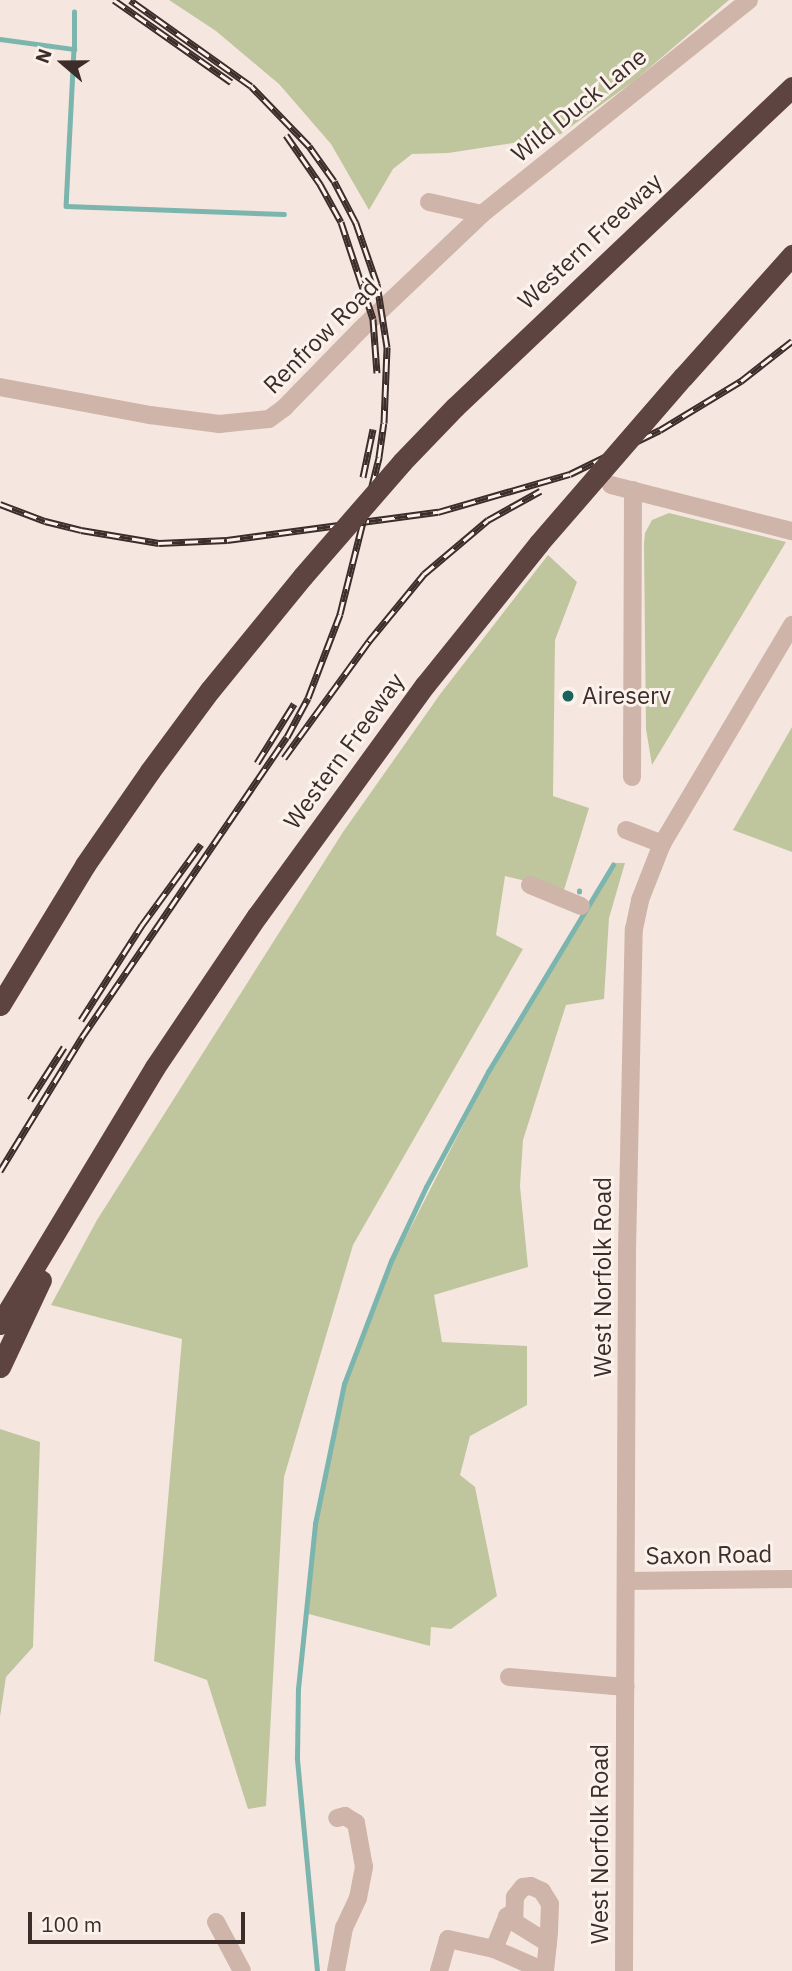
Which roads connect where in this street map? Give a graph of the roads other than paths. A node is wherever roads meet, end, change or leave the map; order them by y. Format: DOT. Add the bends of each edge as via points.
graph roads {
  1 [pos="749,0"];
  2 [pos="792,87"];
  3 [pos="429,202"];
  4 [pos="482,214"];
  5 [pos="792,255"];
  6 [pos="0,387"];
  7 [pos="611,485"];
  8 [pos="633,490"];
  9 [pos="792,531"];
  10 [pos="792,625"];
  11 [pos="632,777"];
  12 [pos="626,831"];
  13 [pos="662,844"];
  14 [pos="530,885"];
  15 [pos="581,906"];
  16 [pos="0,1005"];
  17 [pos="155,1067"];
  18 [pos="0,1324"];
  19 [pos="0,1367"];
  20 [pos="792,1579"];
  21 [pos="626,1581"];
  22 [pos="509,1676"];
  23 [pos="626,1687"];
  24 [pos="337,1818"];
  25 [pos="512,1914"];
  26 [pos="216,1922"];
  27 [pos="548,1943"];
  28 [pos="494,1949"];
  29 [pos="242,1971"];
  30 [pos="336,1971"];
  31 [pos="439,1971"];
  32 [pos="545,1971"];
  33 [pos="624,1971"];
  1 -- 4 [label="street, Wild Duck Lane"];
  2 -- 16 [label="highway, Western Freeway, bridge" via="455,407 303,576 150,771 85,865"];
  3 -- 4 [label="street"];
  4 -- 6 [label="street, Renfrow Road" via="269,419 219,424"];
  5 -- 17 [label="highway, Western Freeway, bridge" via="540,543 425,685 331,810"];
  7 -- 8 [label="street"];
  8 -- 9 [label="street"];
  8 -- 11 [label="street"];
  10 -- 13 [label="street, West Norfolk Road"];
  12 -- 13 [label="street"];
  13 -- 21 [label="street, West Norfolk Road" via="640,900 631,960"];
  14 -- 15 [label="street"];
  17 -- 18 [label="highway, Western Freeway"];
  17 -- 19 [label="highway" via="66,1229"];
  20 -- 21 [label="street, Saxon Road"];
  21 -- 23 [label="street, West Norfolk Road"];
  22 -- 23 [label="street"];
  23 -- 33 [label="street, West Norfolk Road"];
  24 -- 30 [label="street" via="345,1816 355,1823 364,1867"];
  25 -- 27 [label="street" via="519,1926"];
  25 -- 27 [label="street" via="517,1891 531,1886 542,1891 550,1904"];
  25 -- 28 [label="street" via="507,1916"];
  26 -- 29 [label="street"];
  27 -- 32 [label="street"];
  28 -- 31 [label="street" via="447,1939"];
  28 -- 32 [label="street"];
}
